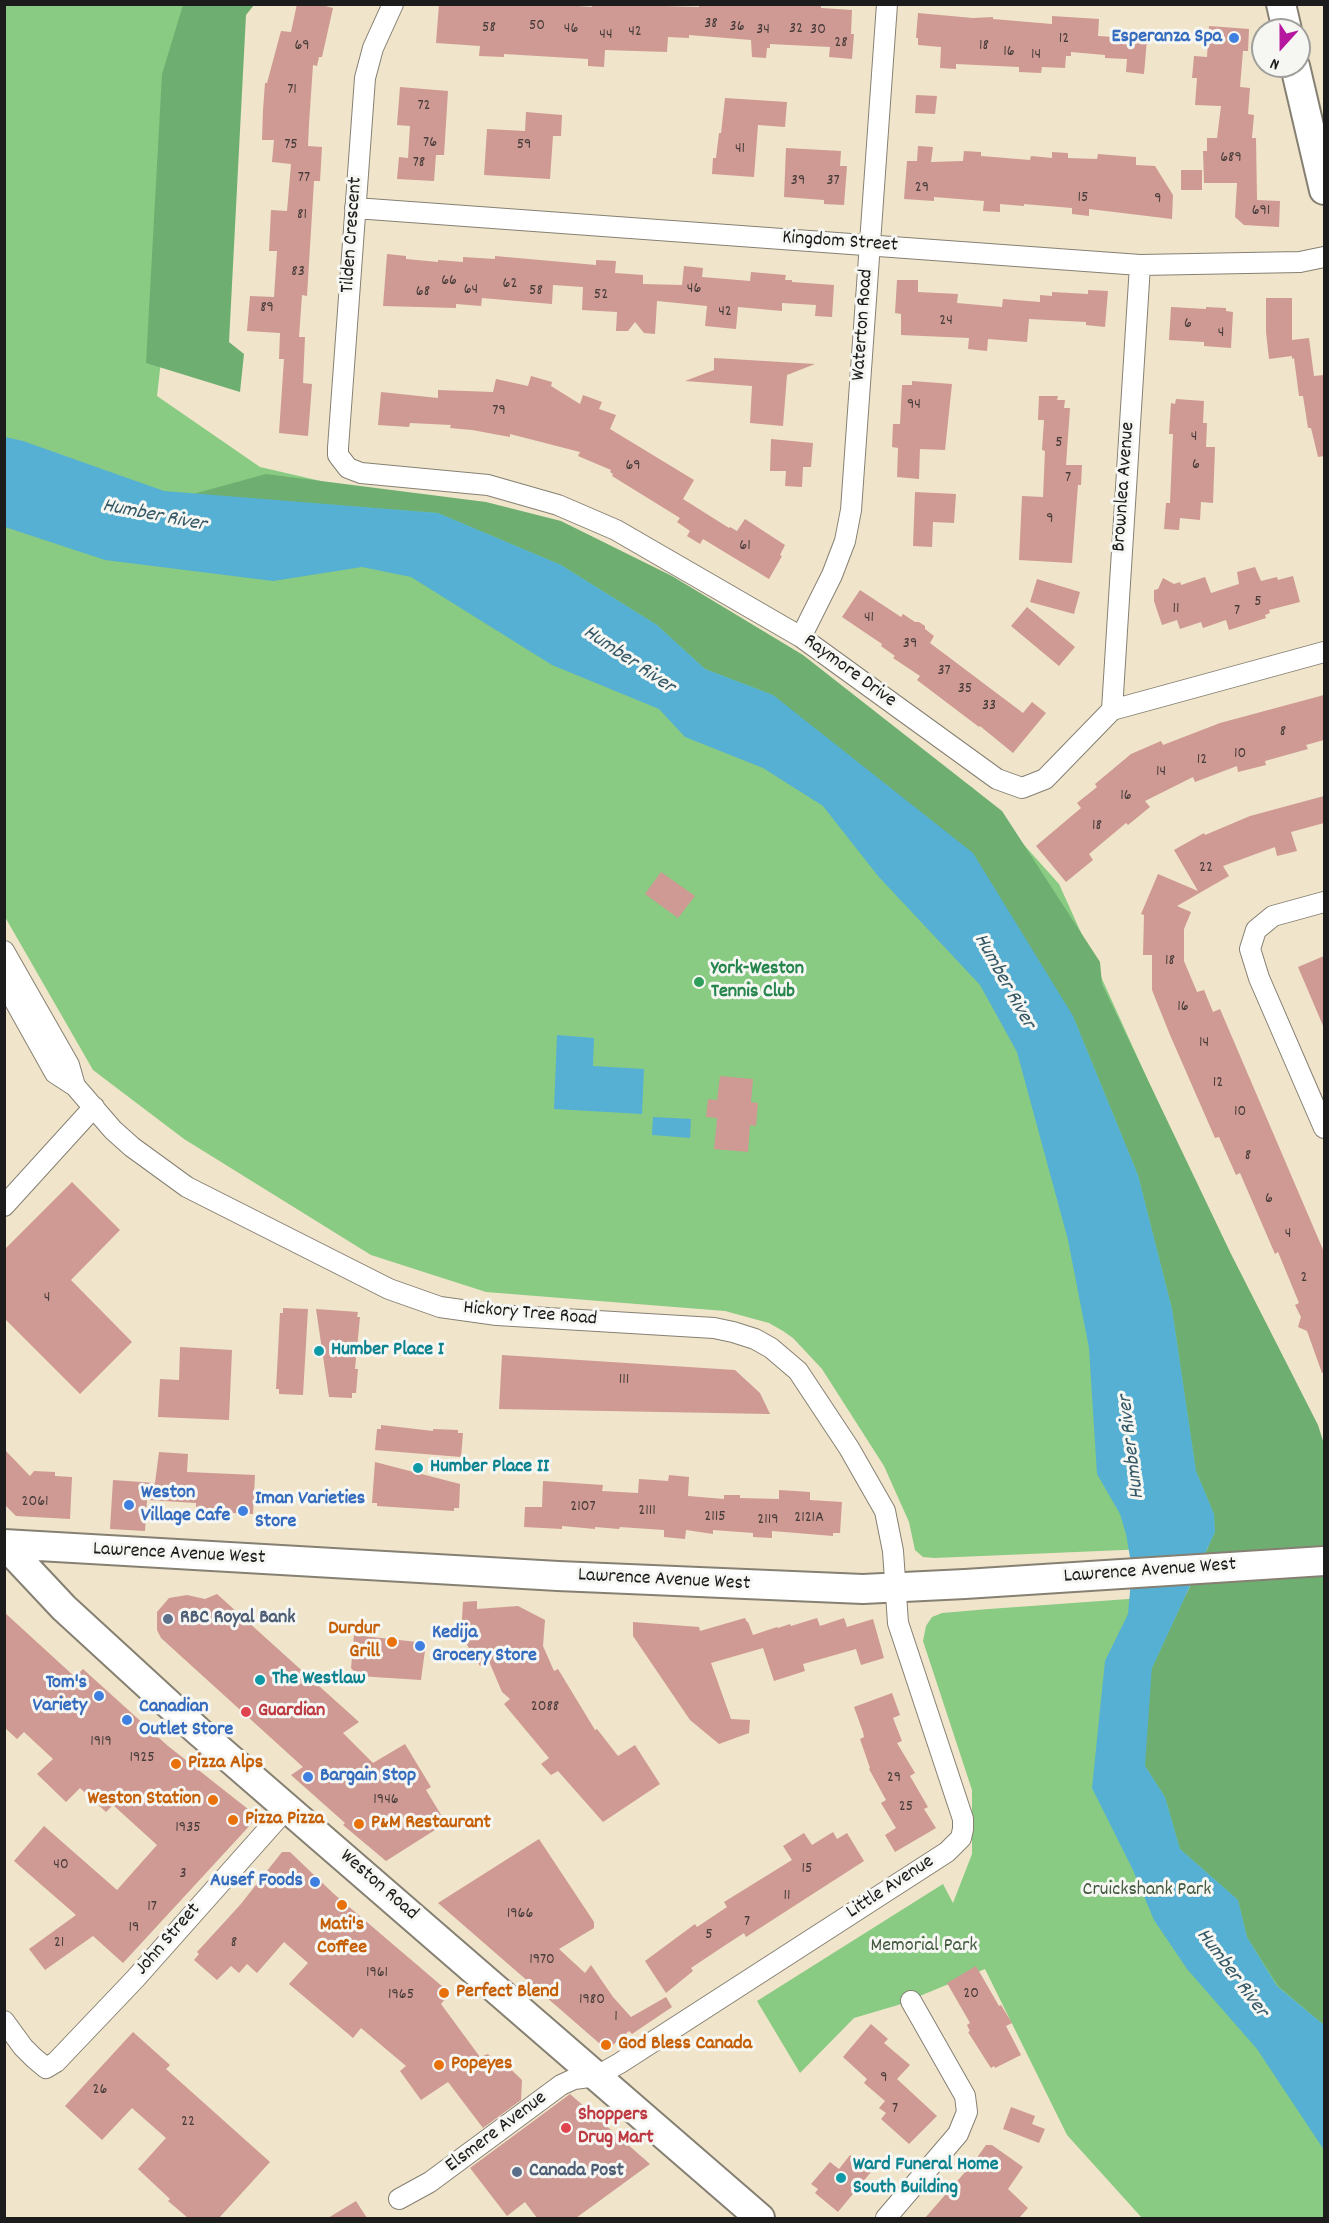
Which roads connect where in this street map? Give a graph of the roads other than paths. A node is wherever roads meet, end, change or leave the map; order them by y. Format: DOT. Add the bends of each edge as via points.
graph roads {
  1 [pos="393,4"];
  2 [pos="887,4"];
  3 [pos="1298,78"];
  4 [pos="1324,190"];
  5 [pos="355,208"];
  6 [pos="870,245"];
  7 [pos="1324,257"];
  8 [pos="1140,265"];
  9 [pos="348,468"];
  10 [pos="801,637"];
  11 [pos="1324,652"];
  12 [pos="1112,710"];
  13 [pos="1324,902"];
  14 [pos="4,951"];
  15 [pos="4,982"];
  16 [pos="75,1086"];
  17 [pos="94,1107"];
  18 [pos="1324,1128"];
  19 [pos="4,1206"];
  20 [pos="4,1544"];
  21 [pos="1324,1561"];
  22 [pos="896,1587"];
  23 [pos="288,1808"];
  24 [pos="911,2001"];
  25 [pos="4,2021"];
  26 [pos="597,2076"];
  27 [pos="399,2199"];
  28 [pos="760,2218"];
  29 [pos="886,2218"];
  1 -- 5 [label="street, Tilden Crescent" via="365,78"];
  2 -- 6 [label="street, Waterton Road"];
  3 -- 4 [label="main road"];
  5 -- 6 [label="street, Kingdom Street"];
  5 -- 9 [label="street, Tilden Crescent" via="338,448 338,455"];
  6 -- 8 [label="street, Kingdom Street"];
  6 -- 10 [label="street, Waterton Road" via="851,510 845,541"];
  7 -- 8 [label="street, Kingdom Street" via="1300,262"];
  8 -- 12 [label="street, Brownlea Avenue"];
  9 -- 10 [label="street, Raymore Drive" via="361,473 488,485 558,505 616,530"];
  10 -- 12 [label="street, Raymore Drive" via="997,779 1022,788 1045,779"];
  11 -- 12 [label="street"];
  13 -- 18 [label="street" via="1273,916 1256,930 1250,949"];
  14 -- 16 [label="street, Hickory Tree Road" via="69,1065"];
  15 -- 16 [label="street, Hickory Tree Road" via="55,1073"];
  16 -- 17 [label="street, Hickory Tree Road"];
  17 -- 19 [label="street"];
  17 -- 22 [label="street, Hickory Tree Road" via="132,1147 187,1187 411,1298 440,1307 496,1315 714,1328 743,1334 771,1348 798,1371 875,1491 890,1530"];
  20 -- 22 [label="main road, Lawrence Avenue West" via="558,1576 813,1588"];
  20 -- 23 [label="main road, Weston Road" via="91,1634"];
  21 -- 22 [label="main road, Lawrence Avenue West"];
  22 -- 26 [label="street, Little Avenue" via="898,1623 963,1819 961,1838 947,1852"];
  23 -- 25 [label="street, John Street" via="128,1987 67,2052 46,2068 23,2047"];
  23 -- 26 [label="main road, Weston Road"];
  24 -- 29 [label="street" via="965,2096 967,2112 958,2134"];
  26 -- 27 [label="street, Elsmere Avenue" via="561,2085 438,2176"];
  26 -- 28 [label="main road, Weston Road"];
}
